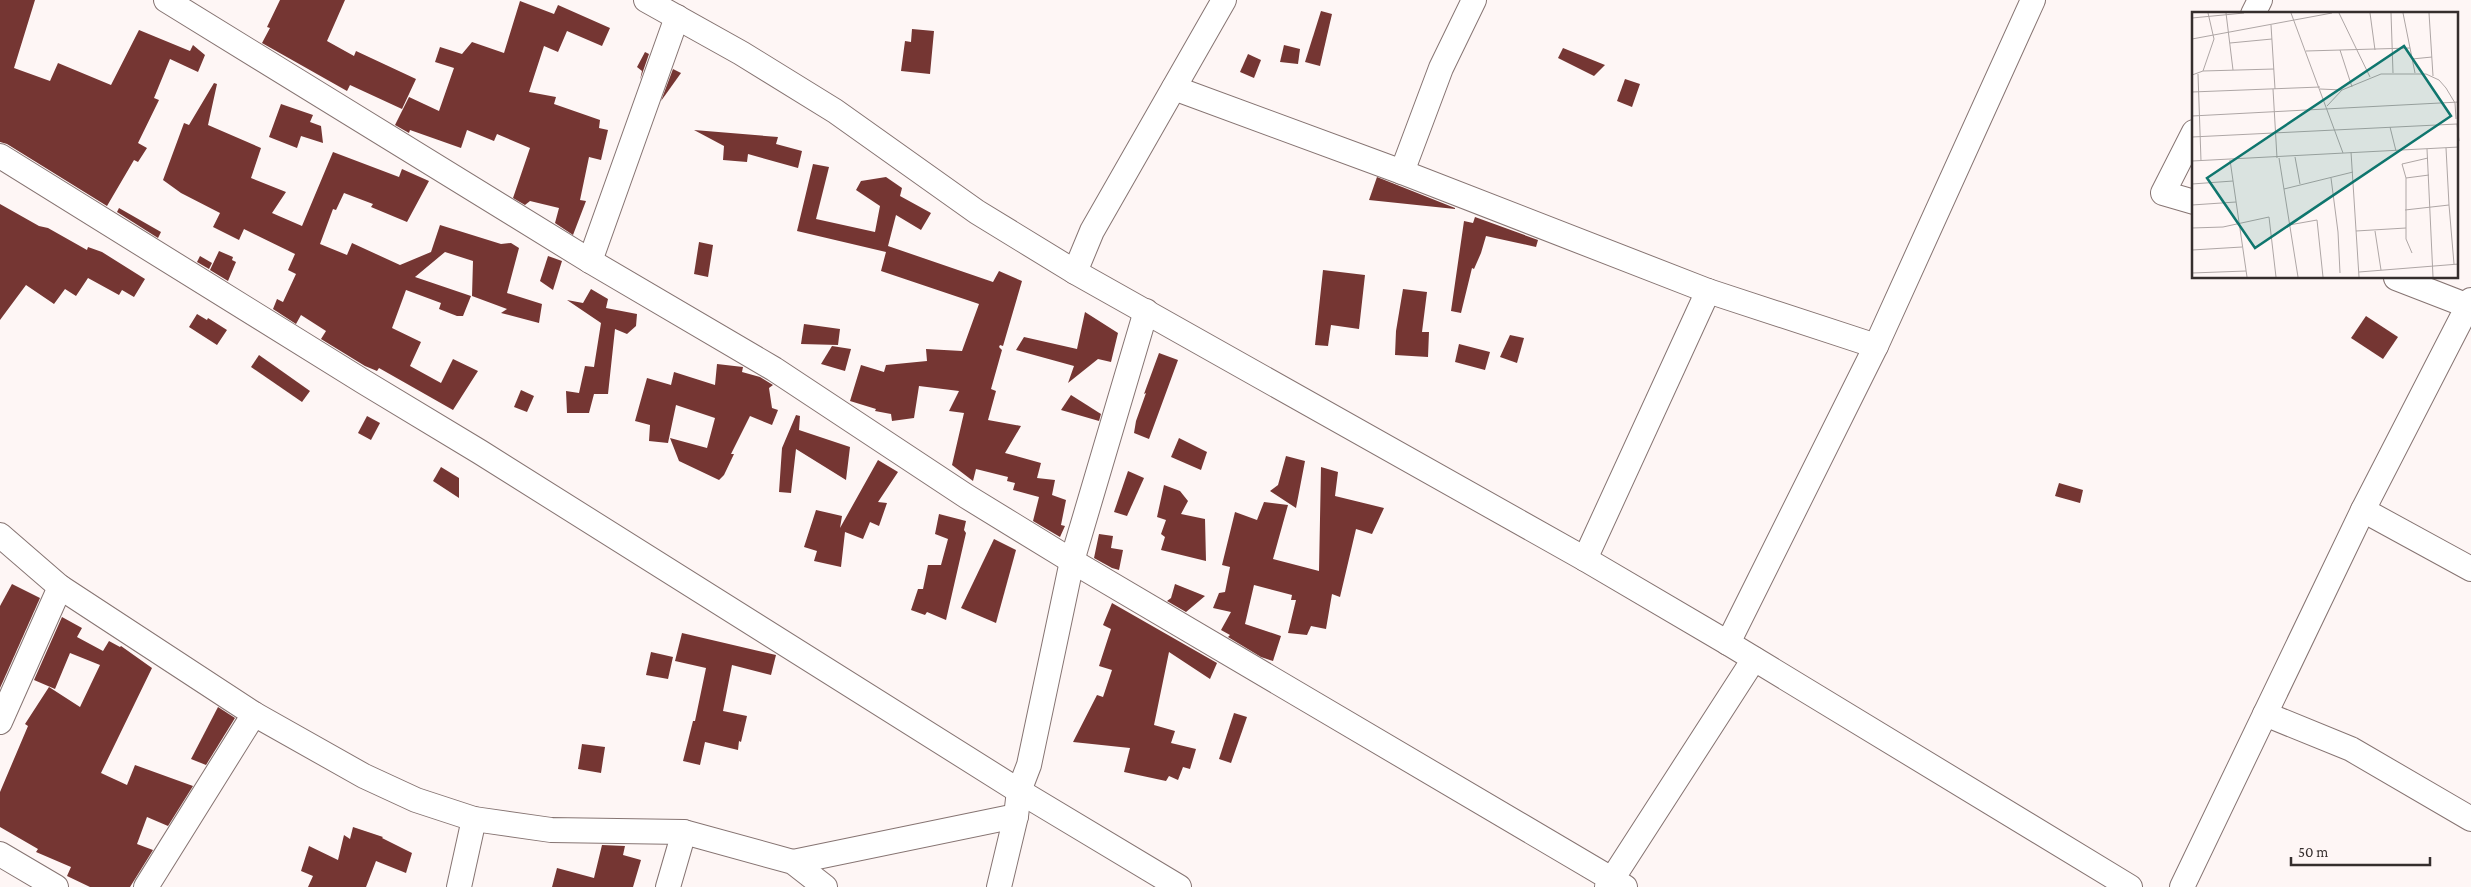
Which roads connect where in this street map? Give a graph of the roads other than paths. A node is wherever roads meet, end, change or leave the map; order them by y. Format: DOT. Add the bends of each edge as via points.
graph roads {
  1 [pos="166,0"];
  2 [pos="646,0"];
  3 [pos="1224,0"];
  4 [pos="1474,0"];
  5 [pos="2260,0"];
  6 [pos="2029,2"];
  7 [pos="2253,12"];
  8 [pos="677,17"];
  9 [pos="1174,88"];
  10 [pos="2192,136"];
  11 [pos="0,156"];
  12 [pos="1402,172"];
  13 [pos="2192,201"];
  14 [pos="590,261"];
  15 [pos="1075,272"];
  16 [pos="2399,279"];
  17 [pos="1708,291"];
  18 [pos="2470,304"];
  19 [pos="1146,311"];
  20 [pos="1876,346"];
  21 [pos="2363,510"];
  22 [pos="0,535"];
  23 [pos="1585,559"];
  24 [pos="1072,562"];
  25 [pos="2471,569"];
  26 [pos="60,587"];
  27 [pos="1728,643"];
  28 [pos="1754,659"];
  29 [pos="254,714"];
  30 [pos="2265,714"];
  31 [pos="1,718"];
  32 [pos="1019,791"];
  33 [pos="1016,816"];
  34 [pos="474,819"];
  35 [pos="2471,819"];
  36 [pos="684,832"];
  37 [pos="0,854"];
  38 [pos="793,862"];
  39 [pos="1615,884"];
  40 [pos="56,887"];
  41 [pos="146,887"];
  42 [pos="459,887"];
  43 [pos="668,887"];
  44 [pos="825,887"];
  45 [pos="999,887"];
  46 [pos="1180,887"];
  47 [pos="2130,887"];
  48 [pos="2182,887"];
  1 -- 14 [label="street"];
  2 -- 8 [label="street"];
  3 -- 9 [label="street"];
  4 -- 12 [label="street" via="1441,68"];
  5 -- 7 [label="street"];
  6 -- 20 [label="street"];
  8 -- 14 [label="street"];
  8 -- 15 [label="street" via="835,111 977,212"];
  9 -- 12 [label="street"];
  9 -- 15 [label="street" via="1092,231"];
  10 -- 13 [label="street" via="2164,193"];
  11 -- 32 [label="street" via="480,452"];
  12 -- 17 [label="street"];
  14 -- 24 [label="street" via="774,369"];
  15 -- 19 [label="street"];
  16 -- 18 [label="street"];
  17 -- 20 [label="street"];
  17 -- 23 [label="street"];
  18 -- 21 [label="street"];
  19 -- 23 [label="street"];
  19 -- 24 [label="street"];
  20 -- 27 [label="street"];
  21 -- 25 [label="street"];
  21 -- 30 [label="street"];
  22 -- 26 [label="street"];
  23 -- 27 [label="street"];
  24 -- 32 [label="street" via="1029,765"];
  24 -- 39 [label="street"];
  26 -- 29 [label="street"];
  26 -- 31 [label="street"];
  27 -- 28 [label="street"];
  28 -- 39 [label="street"];
  28 -- 47 [label="street"];
  29 -- 34 [label="street" via="364,776 416,800"];
  29 -- 41 [label="street"];
  30 -- 35 [label="street" via="2351,749"];
  30 -- 48 [label="street"];
  32 -- 33 [label="street"];
  32 -- 46 [label="street"];
  33 -- 38 [label="street"];
  33 -- 45 [label="street"];
  34 -- 36 [label="street" via="551,830"];
  34 -- 42 [label="street"];
  36 -- 38 [label="street"];
  36 -- 43 [label="street"];
  37 -- 40 [label="street"];
  38 -- 44 [label="street"];
}
